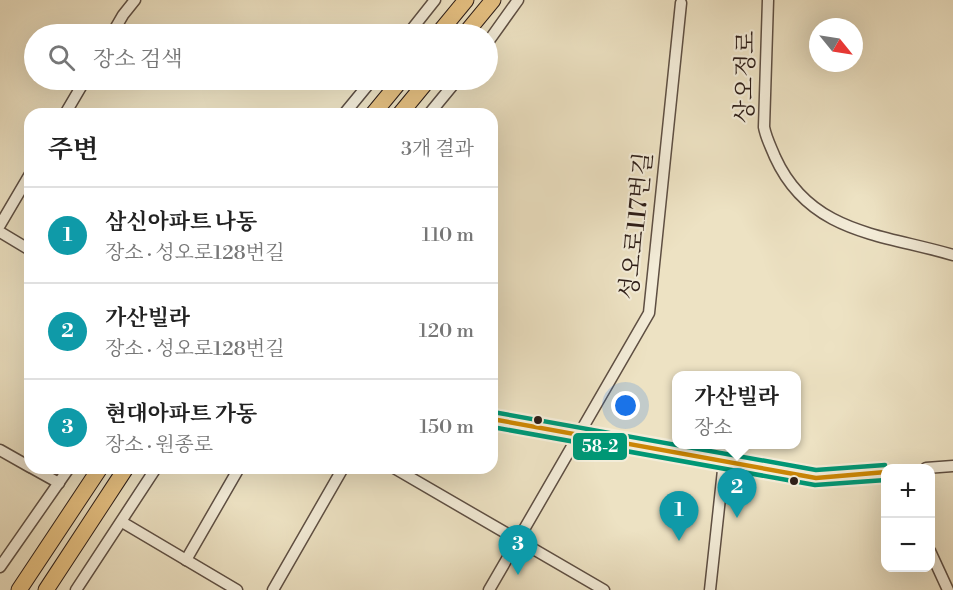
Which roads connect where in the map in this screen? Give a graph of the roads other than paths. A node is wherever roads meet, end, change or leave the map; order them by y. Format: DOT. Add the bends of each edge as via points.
graph roads {
  1 [pos="135,0"];
  2 [pos="435,0"];
  3 [pos="466,0"];
  4 [pos="493,0"];
  5 [pos="518,0"];
  6 [pos="768,0"];
  7 [pos="681,3"];
  8 [pos="118,24"];
  9 [pos="416,24"];
  10 [pos="446,24"];
  11 [pos="473,24"];
  12 [pos="498,28"];
  13 [pos="80,90"];
  14 [pos="364,90"];
  15 [pos="393,90"];
  16 [pos="420,90"];
  17 [pos="449,90"];
  18 [pos="69,108"];
  19 [pos="349,108"];
  20 [pos="379,108"];
  21 [pos="405,108"];
  22 [pos="434,108"];
  23 [pos="24,184"];
  24 [pos="0,225"];
  25 [pos="0,232"];
  26 [pos="24,246"];
  27 [pos="953,255"];
  28 [pos="498,420"];
  29 [pos="579,435"];
  30 [pos="0,450"];
  31 [pos="724,461"];
  32 [pos="24,463"];
  33 [pos="953,466"];
  34 [pos="935,467"];
  35 [pos="881,472"];
  36 [pos="43,474"];
  37 [pos="65,474"];
  38 [pos="96,474"];
  39 [pos="122,474"];
  40 [pos="152,474"];
  41 [pos="236,474"];
  42 [pos="340,474"];
  43 [pos="404,474"];
  44 [pos="59,483"];
  45 [pos="122,522"];
  46 [pos="518,540"];
  47 [pos="186,560"];
  48 [pos="935,562"];
  49 [pos="0,567"];
  50 [pos="82,588"];
  51 [pos="19,590"];
  52 [pos="46,590"];
  53 [pos="237,590"];
  54 [pos="273,590"];
  55 [pos="489,590"];
  56 [pos="604,590"];
  57 [pos="710,590"];
  58 [pos="948,590"];
  1 -- 8 [label="street"];
  2 -- 9 [label="street"];
  3 -- 10 [label="highway"];
  4 -- 11 [label="highway"];
  5 -- 12 [label="street"];
  6 -- 27 [label="street, 상오정로" via="765,136 794,188 828,217 850,228"];
  7 -- 29 [label="street, 성오로117번길" via="649,313"];
  13 -- 18 [label="street"];
  14 -- 19 [label="street"];
  15 -- 20 [label="highway"];
  16 -- 21 [label="highway"];
  17 -- 22 [label="street"];
  23 -- 24 [label="street"];
  25 -- 26 [label="street"];
  28 -- 29 [label="street"];
  29 -- 31 [label="street"];
  29 -- 46 [label="street, 성오로117번길"];
  30 -- 32 [label="street"];
  31 -- 35 [label="street" via="816,478"];
  31 -- 57 [label="street"];
  33 -- 34 [label="street"];
  36 -- 44 [label="street"];
  37 -- 44 [label="street"];
  38 -- 51 [label="highway"];
  39 -- 52 [label="highway"];
  40 -- 45 [label="street"];
  41 -- 47 [label="street"];
  42 -- 54 [label="street"];
  43 -- 46 [label="street"];
  44 -- 49 [label="street"];
  45 -- 47 [label="street"];
  45 -- 50 [label="street"];
  46 -- 55 [label="street, 성오로117번길"];
  46 -- 56 [label="street"];
  47 -- 53 [label="street"];
  48 -- 58 [label="street"];
}
